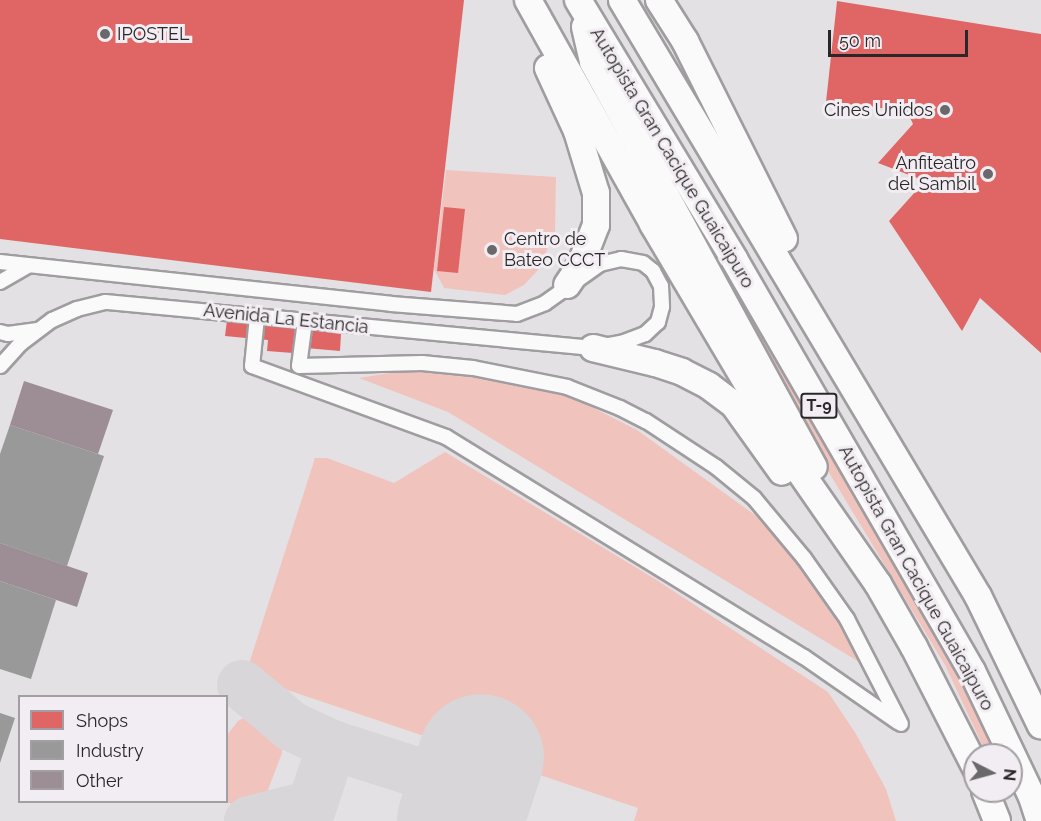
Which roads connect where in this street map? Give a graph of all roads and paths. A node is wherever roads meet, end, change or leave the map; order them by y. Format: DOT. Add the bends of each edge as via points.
graph roads {
  1 [pos="528,0"];
  2 [pos="578,0"];
  3 [pos="622,0"];
  4 [pos="659,0"];
  5 [pos="547,35"];
  6 [pos="0,262"];
  7 [pos="28,266"];
  8 [pos="0,282"];
  9 [pos="567,285"];
  10 [pos="256,317"];
  11 [pos="305,321"];
  12 [pos="38,330"];
  13 [pos="0,332"];
  14 [pos="593,348"];
  15 [pos="0,366"];
  16 [pos="864,401"];
  17 [pos="828,510"];
  18 [pos="1041,726"];
  19 [pos="963,743"];
  20 [pos="990,803"];
  21 [pos="997,821"];
  22 [pos="1041,821"];
  1 -- 5 [label="highway"];
  2 -- 17 [label="highway" via="593,62 812,460"];
  2 -- 22 [label="highway, Autopista Gran Cacique Guaicaipuro / T-9" via="972,671"];
  3 -- 16 [label="highway, T-9"];
  4 -- 16 [label="highway" via="685,41"];
  5 -- 9 [label="highway" via="547,65 577,131 596,193 596,225 580,266"];
  5 -- 17 [label="highway" via="707,316 796,466"];
  6 -- 7 [label="street, Avenida La Estancia"];
  7 -- 8 [label="street"];
  7 -- 9 [label="street, Avenida La Estancia" via="517,314 557,296"];
  9 -- 14 [label="street, Avenida La Estancia" via="600,264 621,259 643,263 661,286 658,322 645,334"];
  10 -- 11 [label="street, Avenida La Estancia"];
  10 -- 11 [label="street" via="252,366 446,437 804,657 901,724 847,619 804,558 754,498 716,467 646,421 567,387 473,368 422,363 298,366"];
  10 -- 12 [label="street, Avenida La Estancia" via="105,302 77,309"];
  11 -- 14 [label="street, Avenida La Estancia"];
  12 -- 13 [label="street"];
  12 -- 15 [label="street, Avenida La Estancia"];
  14 -- 17 [label="highway" via="655,363 709,386 734,405 806,503"];
  16 -- 18 [label="highway, T-9" via="978,596"];
  17 -- 19 [label="highway" via="878,584"];
  20 -- 21 [label="highway"];
}
